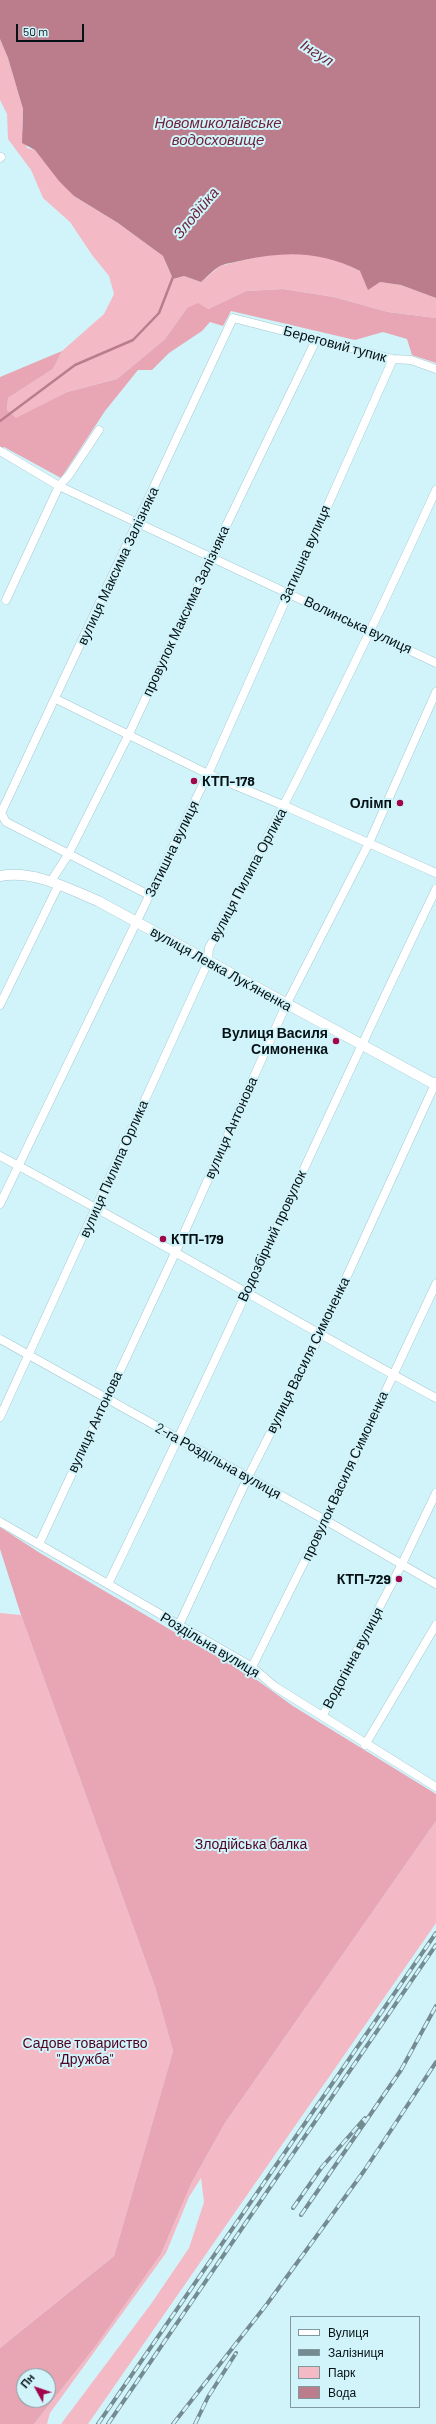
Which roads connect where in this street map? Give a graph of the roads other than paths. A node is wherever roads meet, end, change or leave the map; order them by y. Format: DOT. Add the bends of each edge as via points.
graph roads {
  1 [pos="233,318"];
  2 [pos="317,338"];
  3 [pos="393,359"];
  4 [pos="436,369"];
  5 [pos="99,430"];
  6 [pos="0,451"];
  7 [pos="58,486"];
  8 [pos="436,490"];
  9 [pos="138,523"];
  10 [pos="211,557"];
  11 [pos="288,592"];
  12 [pos="6,600"];
  13 [pos="372,631"];
  14 [pos="436,663"];
  15 [pos="436,692"];
  16 [pos="56,699"];
  17 [pos="129,734"];
  18 [pos="208,774"];
  19 [pos="286,806"];
  20 [pos="1,813"];
  21 [pos="369,843"];
  22 [pos="68,855"];
  23 [pos="436,873"];
  24 [pos="0,876"];
  25 [pos="55,882"];
  26 [pos="436,889"];
  27 [pos="149,895"];
  28 [pos="135,922"];
  29 [pos="208,962"];
  30 [pos="0,1005"];
  31 [pos="286,1005"];
  32 [pos="360,1045"];
  33 [pos="436,1084"];
  34 [pos="0,1156"];
  35 [pos="18,1166"];
  36 [pos="0,1204"];
  37 [pos="96,1208"];
  38 [pos="176,1251"];
  39 [pos="436,1284"];
  40 [pos="246,1291"];
  41 [pos="320,1335"];
  42 [pos="0,1339"];
  43 [pos="30,1356"];
  44 [pos="393,1375"];
  45 [pos="106,1398"];
  46 [pos="436,1398"];
  47 [pos="0,1417"];
  48 [pos="179,1440"];
  49 [pos="248,1477"];
  50 [pos="436,1493"];
  51 [pos="326,1520"];
  52 [pos="0,1522"];
  53 [pos="39,1544"];
  54 [pos="402,1564"];
  55 [pos="108,1584"];
  56 [pos="436,1584"];
  57 [pos="436,1625"];
  58 [pos="178,1627"];
  59 [pos="252,1667"];
  60 [pos="323,1716"];
  61 [pos="365,1745"];
  62 [pos="436,1788"];
  1 -- 2 [label="street, Береговий тупик"];
  1 -- 9 [label="street, вулиця Максима Залізняка"];
  2 -- 3 [label="street, Береговий тупик"];
  2 -- 10 [label="street, провулок Максима Залізняка"];
  3 -- 4 [label="street, Береговий тупик" via="411,360"];
  3 -- 11 [label="street, Затишна вулиця"];
  5 -- 7 [label="street" via="69,475"];
  6 -- 7 [label="street, Волинська вулиця"];
  7 -- 9 [label="street, Волинська вулиця"];
  7 -- 12 [label="street"];
  8 -- 13 [label="street, вулиця Пилипа Орлика"];
  9 -- 10 [label="street, Волинська вулиця"];
  9 -- 16 [label="street, вулиця Максима Залізняка"];
  10 -- 11 [label="street, Волинська вулиця"];
  10 -- 17 [label="street, провулок Максима Залізняка"];
  11 -- 13 [label="street, Волинська вулиця"];
  11 -- 18 [label="street, Затишна вулиця"];
  13 -- 14 [label="street, Волинська вулиця"];
  13 -- 19 [label="street, вулиця Пилипа Орлика"];
  15 -- 21 [label="street, вулиця Антонова"];
  16 -- 17 [label="street"];
  16 -- 20 [label="street, вулиця Максима Залізняка"];
  17 -- 18 [label="street"];
  17 -- 22 [label="street, провулок Максима Залізняка"];
  18 -- 19 [label="street"];
  18 -- 27 [label="street, Затишна вулиця"];
  19 -- 21 [label="street"];
  19 -- 29 [label="street, вулиця Пилипа Орлика" via="209,948"];
  20 -- 22 [label="street" via="6,822"];
  21 -- 23 [label="street"];
  21 -- 31 [label="street, вулиця Антонова"];
  22 -- 25 [label="street, провулок Максима Залізняка"];
  22 -- 27 [label="street"];
  24 -- 25 [label="street, вулиця Левка Лукʼяненка" via="27,876"];
  25 -- 28 [label="street, вулиця Левка Лукʼяненка"];
  25 -- 30 [label="street, провулок Максима Залізняка"];
  26 -- 32 [label="street, Водозбірний провулок"];
  27 -- 28 [label="street, Затишна вулиця"];
  28 -- 29 [label="street, вулиця Левка Лукʼяненка"];
  28 -- 35 [label="street, Затишна вулиця"];
  29 -- 31 [label="street, вулиця Левка Лукʼяненка"];
  29 -- 37 [label="street, вулиця Пилипа Орлика"];
  31 -- 32 [label="street, вулиця Левка Лукʼяненка"];
  31 -- 38 [label="street, вулиця Антонова"];
  32 -- 33 [label="street, вулиця Левка Лукʼяненка"];
  32 -- 40 [label="street, Водозбірний провулок"];
  33 -- 41 [label="street, вулиця Василя Симоненка"];
  34 -- 35 [label="street"];
  35 -- 36 [label="street, Затишна вулиця"];
  35 -- 37 [label="street"];
  37 -- 38 [label="street"];
  37 -- 43 [label="street, вулиця Пилипа Орлика"];
  38 -- 40 [label="street"];
  38 -- 45 [label="street, вулиця Антонова"];
  39 -- 44 [label="street, провулок Василя Симоненка"];
  40 -- 41 [label="street"];
  40 -- 48 [label="street, Водозбірний провулок"];
  41 -- 44 [label="street"];
  41 -- 49 [label="street, вулиця Василя Симоненка"];
  42 -- 43 [label="street, 2-га Роздільна вулиця"];
  43 -- 45 [label="street, 2-га Роздільна вулиця"];
  43 -- 47 [label="street, вулиця Пилипа Орлика"];
  44 -- 46 [label="street"];
  44 -- 51 [label="street, провулок Василя Симоненка"];
  45 -- 48 [label="street, 2-га Роздільна вулиця"];
  45 -- 53 [label="street, вулиця Антонова"];
  48 -- 49 [label="street, 2-га Роздільна вулиця"];
  48 -- 55 [label="street, Водозбірний провулок"];
  49 -- 51 [label="street, 2-га Роздільна вулиця"];
  49 -- 58 [label="street, вулиця Василя Симоненка"];
  50 -- 54 [label="street, Водогінна вулиця"];
  51 -- 54 [label="street, 2-га Роздільна вулиця"];
  51 -- 59 [label="street, провулок Василя Симоненка"];
  52 -- 53 [label="street, Роздільна вулиця"];
  53 -- 55 [label="street, Роздільна вулиця"];
  54 -- 56 [label="street, 2-га Роздільна вулиця"];
  54 -- 60 [label="street, Водогінна вулиця"];
  55 -- 58 [label="street, Роздільна вулиця"];
  57 -- 61 [label="street"];
  58 -- 59 [label="street, Роздільна вулиця"];
  59 -- 60 [label="street, Роздільна вулиця" via="274,1686"];
  60 -- 61 [label="street, Роздільна вулиця"];
  61 -- 62 [label="street, Роздільна вулиця"];
}
